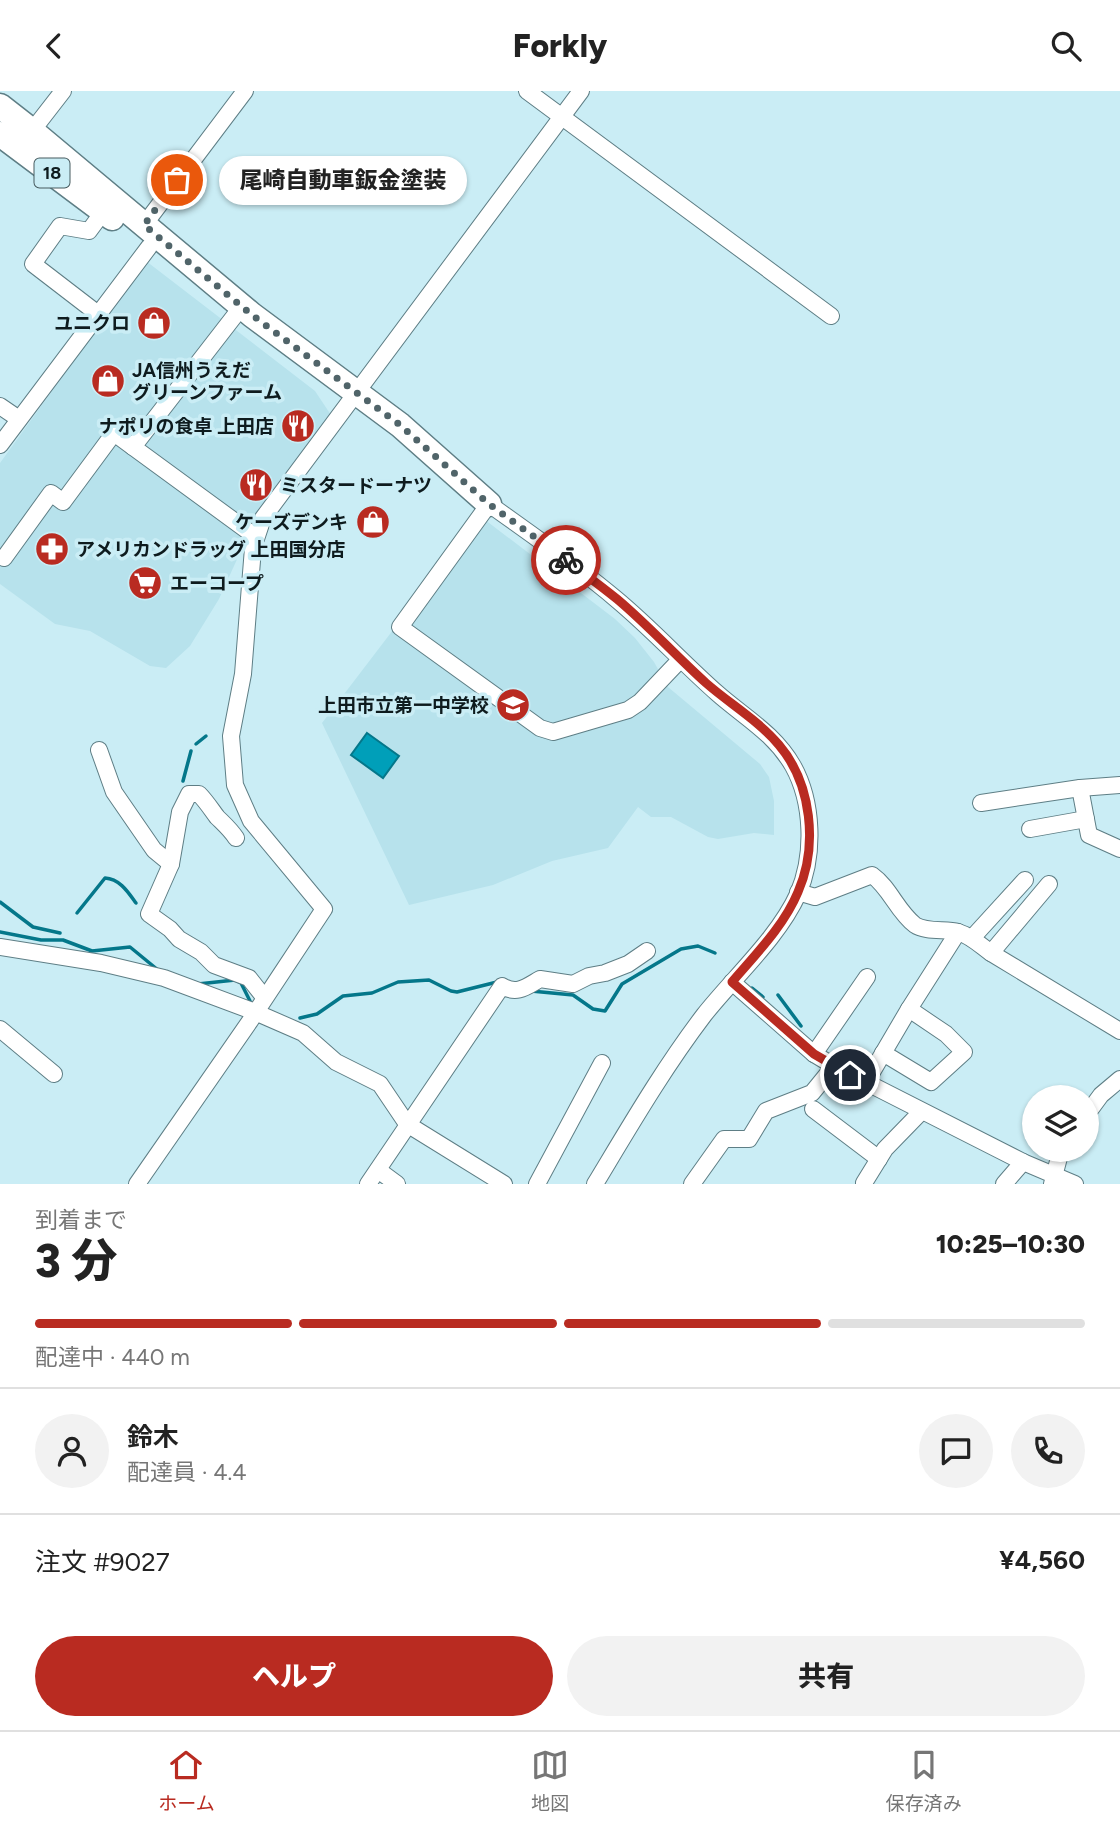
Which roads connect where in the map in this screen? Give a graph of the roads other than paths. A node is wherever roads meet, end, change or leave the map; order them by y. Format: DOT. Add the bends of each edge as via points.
graph roads {
  1 [pos="62,91"];
  2 [pos="244,91"];
  3 [pos="527,91"];
  4 [pos="581,91"];
  5 [pos="0,106"];
  6 [pos="562,117"];
  7 [pos="32,131"];
  8 [pos="0,134"];
  9 [pos="103,212"];
  10 [pos="146,236"];
  11 [pos="98,314"];
  12 [pos="236,314"];
  13 [pos="831,316"];
  14 [pos="354,396"];
  15 [pos="0,406"];
  16 [pos="19,419"];
  17 [pos="0,445"];
  18 [pos="134,447"];
  19 [pos="489,504"];
  20 [pos="256,537"];
  21 [pos="4,558"];
  22 [pos="680,660"];
  23 [pos="99,750"];
  24 [pos="1120,785"];
  25 [pos="1080,788"];
  26 [pos="981,803"];
  27 [pos="1086,818"];
  28 [pos="1030,829"];
  29 [pos="236,838"];
  30 [pos="1120,849"];
  31 [pos="170,864"];
  32 [pos="1025,880"];
  33 [pos="1049,884"];
  34 [pos="798,893"];
  35 [pos="965,935"];
  36 [pos="0,947"];
  37 [pos="647,951"];
  38 [pos="991,953"];
  39 [pos="867,977"];
  40 [pos="732,982"];
  41 [pos="264,997"];
  42 [pos="909,1009"];
  43 [pos="255,1011"];
  44 [pos="0,1029"];
  45 [pos="1120,1031"];
  46 [pos="883,1053"];
  47 [pos="814,1054"];
  48 [pos="602,1063"];
  49 [pos="834,1066"];
  50 [pos="54,1074"];
  51 [pos="1120,1079"];
  52 [pos="865,1084"];
  53 [pos="1099,1098"];
  54 [pos="813,1109"];
  55 [pos="921,1112"];
  56 [pos="407,1124"];
  57 [pos="879,1159"];
  58 [pos="1022,1162"];
  59 [pos="1023,1162"];
  60 [pos="1058,1162"];
  61 [pos="378,1170"];
  62 [pos="1053,1180"];
  63 [pos="864,1183"];
  64 [pos="137,1184"];
  65 [pos="368,1184"];
  66 [pos="397,1184"];
  67 [pos="503,1184"];
  68 [pos="537,1184"];
  69 [pos="595,1184"];
  70 [pos="692,1184"];
  71 [pos="1004,1184"];
  72 [pos="1075,1184"];
  1 -- 7 [label="street"];
  2 -- 10 [label="street"];
  3 -- 6 [label="street"];
  4 -- 6 [label="street"];
  5 -- 7 [label="highway, 18"];
  6 -- 13 [label="street"];
  6 -- 14 [label="street"];
  7 -- 10 [label="highway, 18"];
  8 -- 9 [label="highway, 18"];
  9 -- 10 [label="highway, 18"];
  9 -- 11 [label="street" via="89,231 60,226 33,264"];
  10 -- 11 [label="street"];
  10 -- 12 [label="highway, 18"];
  10 -- 14 [label="highway, 18"];
  11 -- 16 [label="street"];
  12 -- 14 [label="highway, 18"];
  12 -- 18 [label="street"];
  14 -- 19 [label="highway, 18"];
  14 -- 20 [label="street" via="264,518"];
  15 -- 16 [label="street"];
  16 -- 17 [label="street"];
  18 -- 20 [label="street"];
  18 -- 21 [label="street" via="114,433 63,502 51,493"];
  19 -- 22 [label="street" via="618,600"];
  19 -- 22 [label="street" via="400,627 540,728 553,732 628,710"];
  20 -- 41 [label="street" via="243,674 231,736 235,785 251,821 324,909"];
  22 -- 34 [label="street" via="766,731 794,768 810,832"];
  23 -- 31 [label="street" via="114,792 154,850"];
  24 -- 25 [label="street"];
  25 -- 26 [label="street"];
  25 -- 27 [label="street"];
  27 -- 28 [label="street"];
  27 -- 30 [label="street" via="1089,835"];
  29 -- 31 [label="street" via="199,794 190,793 180,812"];
  31 -- 41 [label="street" via="150,916 214,965 249,978"];
  32 -- 35 [label="street"];
  33 -- 38 [label="street"];
  34 -- 35 [label="street" via="815,897 872,875 917,927"];
  34 -- 40 [label="street"];
  35 -- 38 [label="street"];
  35 -- 42 [label="street"];
  36 -- 43 [label="street" via="164,978"];
  37 -- 56 [label="street" via="628,964 573,983 540,979 511,992 502,986"];
  38 -- 45 [label="street"];
  39 -- 47 [label="street"];
  40 -- 47 [label="street"];
  40 -- 69 [label="street" via="671,1061"];
  41 -- 43 [label="street"];
  42 -- 46 [label="street"];
  42 -- 46 [label="street" via="964,1052 930,1081"];
  43 -- 56 [label="street" via="303,1034 336,1062 380,1084"];
  43 -- 64 [label="street"];
  44 -- 50 [label="street"];
  46 -- 52 [label="street"];
  47 -- 49 [label="street"];
  48 -- 68 [label="street"];
  49 -- 52 [label="street"];
  49 -- 70 [label="street" via="813,1093 766,1111 748,1139 724,1139"];
  51 -- 53 [label="street"];
  52 -- 55 [label="street"];
  54 -- 57 [label="street"];
  55 -- 57 [label="street"];
  55 -- 58 [label="street"];
  56 -- 61 [label="street"];
  56 -- 67 [label="street"];
  57 -- 63 [label="street"];
  59 -- 62 [label="street"];
  59 -- 71 [label="street"];
  60 -- 62 [label="street"];
  61 -- 65 [label="street"];
  61 -- 66 [label="street"];
  62 -- 72 [label="street"];
}
